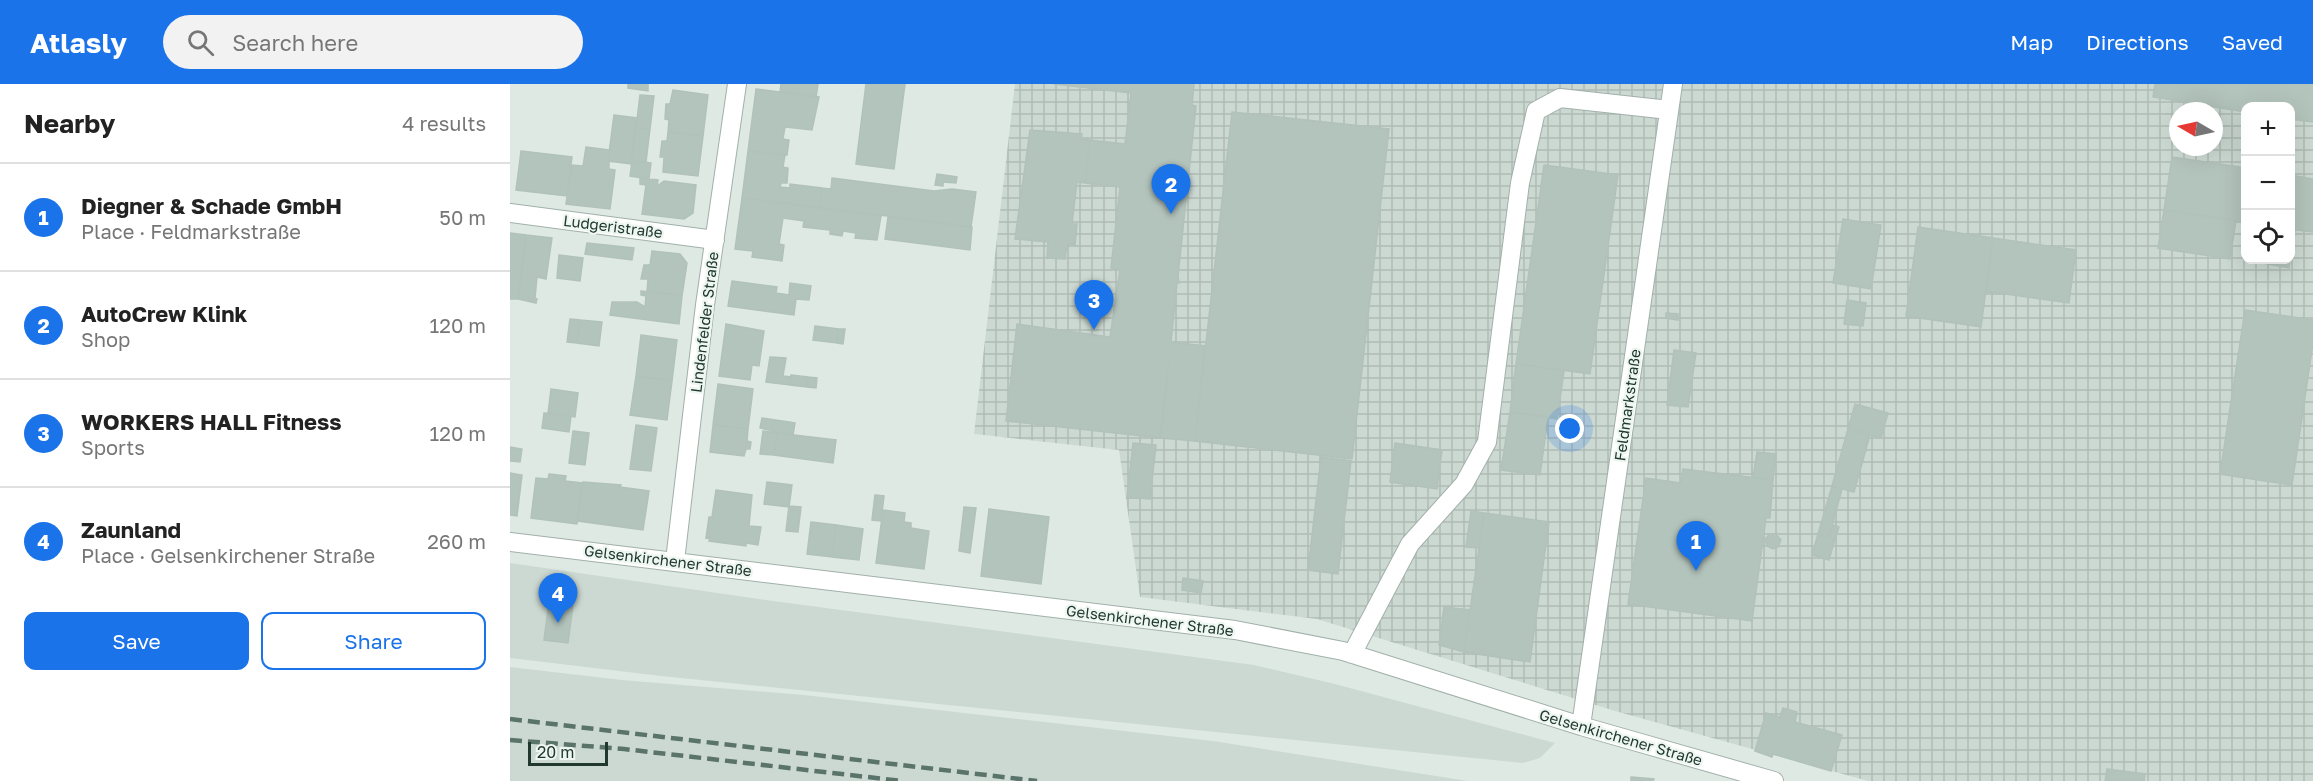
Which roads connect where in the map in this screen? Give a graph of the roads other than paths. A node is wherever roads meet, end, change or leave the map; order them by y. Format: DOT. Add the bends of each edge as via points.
graph roads {
  1 [pos="737,84"];
  2 [pos="1673,84"];
  3 [pos="1669,110"];
  4 [pos="510,213"];
  5 [pos="715,240"];
  6 [pos="510,542"];
  7 [pos="675,561"];
  8 [pos="1352,654"];
  9 [pos="1581,726"];
  10 [pos="1774,781"];
  1 -- 5 [label="street, Lindenfelder Straße"];
  2 -- 3 [label="street, Feldmarkstraße"];
  3 -- 8 [label="street" via="1560,98 1536,111 1520,183 1487,442 1464,484 1410,544"];
  3 -- 9 [label="street, Feldmarkstraße"];
  4 -- 5 [label="street, Ludgeristraße"];
  5 -- 7 [label="street, Lindenfelder Straße"];
  6 -- 7 [label="street, Gelsenkirchener Straße"];
  7 -- 8 [label="street, Gelsenkirchener Straße" via="1235,630"];
  8 -- 9 [label="street, Gelsenkirchener Straße"];
  9 -- 10 [label="street, Gelsenkirchener Straße"];
}
